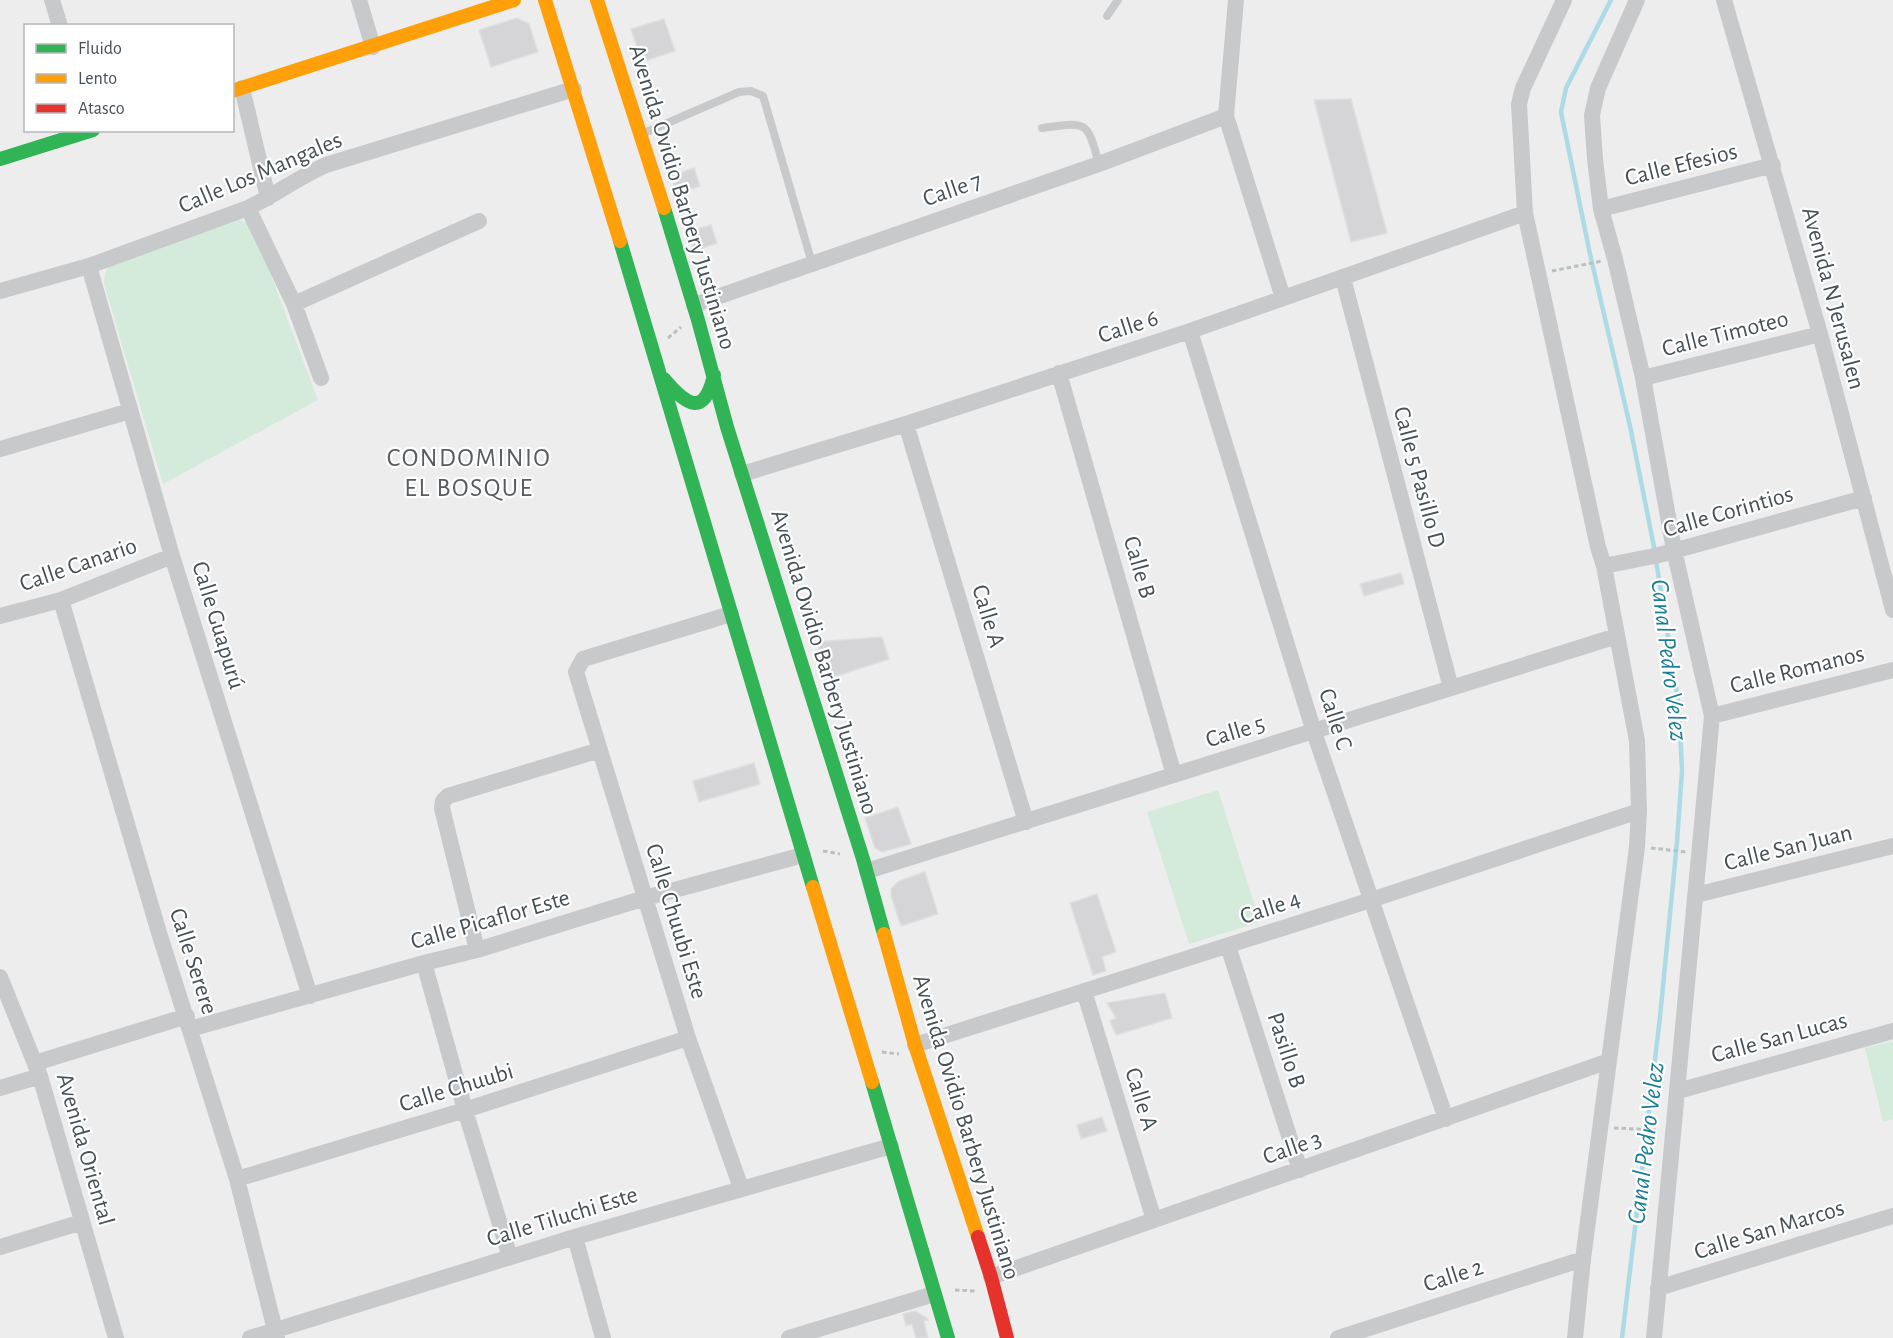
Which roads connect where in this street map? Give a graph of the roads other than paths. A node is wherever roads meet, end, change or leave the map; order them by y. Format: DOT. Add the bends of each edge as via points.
graph roads {
  1 [pos="52,0"];
  2 [pos="358,0"];
  3 [pos="514,0"];
  4 [pos="545,0"];
  5 [pos="597,0"];
  6 [pos="1118,0"];
  7 [pos="1236,0"];
  8 [pos="1564,0"];
  9 [pos="1637,0"];
  10 [pos="1724,0"];
  11 [pos="1107,16"];
  12 [pos="59,24"];
  13 [pos="373,47"];
  14 [pos="237,89"];
  15 [pos="574,89"];
  16 [pos="1226,116"];
  17 [pos="1042,128"];
  18 [pos="90,132"];
  19 [pos="640,135"];
  20 [pos="0,159"];
  21 [pos="1099,164"];
  22 [pos="1773,165"];
  23 [pos="268,198"];
  24 [pos="248,208"];
  25 [pos="1601,209"];
  26 [pos="1525,213"];
  27 [pos="479,221"];
  28 [pos="812,263"];
  29 [pos="88,266"];
  30 [pos="1343,278"];
  31 [pos="0,291"];
  32 [pos="1283,298"];
  33 [pos="294,304"];
  34 [pos="695,309"];
  35 [pos="1190,332"];
  36 [pos="1820,334"];
  37 [pos="1059,373"];
  38 [pos="660,375"];
  39 [pos="714,375"];
  40 [pos="321,378"];
  41 [pos="1643,378"];
  42 [pos="130,411"];
  43 [pos="906,424"];
  44 [pos="727,427"];
  45 [pos="679,436"];
  46 [pos="0,449"];
  47 [pos="742,474"];
  48 [pos="1864,498"];
  49 [pos="1666,553"];
  50 [pos="172,556"];
  51 [pos="1604,566"];
  52 [pos="61,600"];
  53 [pos="1893,610"];
  54 [pos="731,614"];
  55 [pos="0,616"];
  56 [pos="1617,636"];
  57 [pos="1893,670"];
  58 [pos="1452,688"];
  59 [pos="1712,716"];
  60 [pos="1314,732"];
  61 [pos="600,750"];
  62 [pos="1174,775"];
  63 [pos="1638,811"];
  64 [pos="1026,822"];
  65 [pos="1893,846"];
  66 [pos="802,851"];
  67 [pos="865,865"];
  68 [pos="1695,895"];
  69 [pos="645,898"];
  70 [pos="1371,900"];
  71 [pos="1228,946"];
  72 [pos="477,950"];
  73 [pos="424,963"];
  74 [pos="0,977"];
  75 [pos="1084,992"];
  76 [pos="310,996"];
  77 [pos="189,1023"];
  78 [pos="1893,1031"];
  79 [pos="688,1038"];
  80 [pos="917,1051"];
  81 [pos="1609,1061"];
  82 [pos="38,1070"];
  83 [pos="0,1088"];
  84 [pos="1678,1091"];
  85 [pos="465,1110"];
  86 [pos="1446,1119"];
  87 [pos="891,1146"];
  88 [pos="1300,1170"];
  89 [pos="237,1179"];
  90 [pos="741,1188"];
  91 [pos="1893,1216"];
  92 [pos="1154,1220"];
  93 [pos="82,1222"];
  94 [pos="575,1237"];
  95 [pos="0,1247"];
  96 [pos="510,1257"];
  97 [pos="1583,1259"];
  98 [pos="993,1284"];
  99 [pos="1658,1288"];
  100 [pos="933,1291"];
  101 [pos="276,1335"];
  102 [pos="116,1338"];
  103 [pos="250,1338"];
  104 [pos="603,1338"];
  105 [pos="789,1338"];
  106 [pos="948,1338"];
  107 [pos="1007,1338"];
  108 [pos="1338,1338"];
  109 [pos="1575,1338"];
  110 [pos="1654,1338"];
  1 -- 12 [label="street"];
  2 -- 13 [label="street"];
  3 -- 13 [label="main road"];
  4 -- 15 [label="main road"];
  5 -- 19 [label="main road, Avenida Ovidio Barbery Justiniano"];
  6 -- 11 [label="lane"];
  7 -- 16 [label="street"];
  8 -- 26 [label="street" via="1519,104"];
  9 -- 25 [label="street" via="1598,88 1592,115"];
  10 -- 22 [label="street, Avenida N Jerusalen"];
  13 -- 14 [label="main road"];
  14 -- 23 [label="street"];
  15 -- 23 [label="street, Calle Los Mangales" via="326,165"];
  15 -- 38 [label="main road"];
  16 -- 21 [label="street, Calle 7"];
  16 -- 32 [label="street"];
  17 -- 21 [label="lane" via="1080,125 1087,129"];
  18 -- 20 [label="main road"];
  19 -- 28 [label="lane" via="740,92 763,96"];
  19 -- 34 [label="main road, Avenida Ovidio Barbery Justiniano"];
  21 -- 28 [label="street, Calle 7"];
  22 -- 25 [label="street, Calle Efesios"];
  22 -- 36 [label="street, Avenida N Jerusalen"];
  23 -- 24 [label="street, Calle Los Mangales"];
  24 -- 29 [label="street, Calle Los Mangales"];
  24 -- 33 [label="street"];
  25 -- 41 [label="street"];
  26 -- 30 [label="street, Calle 6"];
  26 -- 51 [label="street"];
  27 -- 33 [label="street"];
  28 -- 34 [label="street, Calle 7"];
  29 -- 31 [label="street, Calle Los Mangales"];
  29 -- 42 [label="street, Calle Guapurú"];
  30 -- 32 [label="street, Calle 6"];
  30 -- 58 [label="street, Calle 5 Pasillo D"];
  32 -- 35 [label="street, Calle 6"];
  33 -- 40 [label="street"];
  34 -- 39 [label="main road, Avenida Ovidio Barbery Justiniano"];
  35 -- 37 [label="street, Calle 6"];
  35 -- 60 [label="street, Calle C"];
  36 -- 41 [label="street, Calle Timoteo"];
  36 -- 48 [label="street, Avenida N Jerusalen"];
  37 -- 43 [label="street, Calle 6"];
  37 -- 62 [label="street, Calle B"];
  38 -- 39 [label="main road" via="683,400 694,403 705,400 712,392"];
  38 -- 45 [label="main road"];
  39 -- 44 [label="main road, Avenida Ovidio Barbery Justiniano"];
  41 -- 49 [label="street"];
  42 -- 46 [label="street"];
  42 -- 50 [label="street, Calle Guapurú"];
  43 -- 47 [label="street, Calle 6"];
  43 -- 64 [label="street, Calle A"];
  44 -- 45 [label="main road" via="706,413 696,412 682,422"];
  44 -- 47 [label="main road, Avenida Ovidio Barbery Justiniano"];
  45 -- 54 [label="main road"];
  47 -- 67 [label="main road, Avenida Ovidio Barbery Justiniano"];
  48 -- 49 [label="street, Calle Corintios"];
  48 -- 53 [label="street, Avenida N Jerusalen"];
  49 -- 51 [label="street, Calle Corintios"];
  49 -- 59 [label="street"];
  50 -- 52 [label="street, Calle Canario"];
  50 -- 76 [label="street, Calle Guapurú"];
  51 -- 56 [label="street"];
  52 -- 55 [label="street, Calle Canario"];
  52 -- 77 [label="street, Calle Serere"];
  54 -- 61 [label="street, Calle Chuubi Este" via="583,659 576,672"];
  54 -- 66 [label="main road"];
  56 -- 58 [label="street, Calle 5"];
  56 -- 63 [label="street" via="1637,741"];
  57 -- 59 [label="street, Calle Romanos"];
  58 -- 60 [label="street, Calle 5"];
  59 -- 68 [label="street"];
  60 -- 62 [label="street, Calle 5"];
  60 -- 70 [label="street, Calle C"];
  61 -- 69 [label="street, Calle Chuubi Este"];
  61 -- 72 [label="street" via="448,796 443,801"];
  62 -- 64 [label="street, Calle 5"];
  63 -- 70 [label="street, Calle 4"];
  63 -- 81 [label="street" via="1637,847"];
  64 -- 67 [label="street, Calle 5"];
  65 -- 68 [label="street, Calle San Juan"];
  66 -- 69 [label="street, Calle Picaflor Este"];
  66 -- 87 [label="main road"];
  67 -- 80 [label="main road, Avenida Ovidio Barbery Justiniano"];
  68 -- 84 [label="street"];
  69 -- 72 [label="street, Calle Picaflor Este"];
  69 -- 79 [label="street, Calle Chuubi Este"];
  70 -- 71 [label="street, Calle 4"];
  70 -- 86 [label="street, Calle C"];
  71 -- 75 [label="street, Calle 4"];
  71 -- 88 [label="street, Pasillo B"];
  72 -- 73 [label="street, Calle Picaflor Este"];
  73 -- 76 [label="street, Calle Picaflor Este"];
  73 -- 85 [label="street"];
  74 -- 82 [label="street, Avenida Oriental"];
  75 -- 80 [label="street, Calle 4"];
  75 -- 92 [label="street, Calle A"];
  76 -- 77 [label="street, Calle Picaflor Este"];
  77 -- 82 [label="street, Calle Picaflor Este"];
  77 -- 89 [label="street, Calle Serere"];
  78 -- 84 [label="street, Calle San Lucas"];
  79 -- 85 [label="street, Calle Chuubi"];
  79 -- 90 [label="street, Calle Chuubi Este"];
  80 -- 98 [label="main road, Avenida Ovidio Barbery Justiniano"];
  81 -- 86 [label="street, Calle 3"];
  81 -- 97 [label="street"];
  82 -- 83 [label="street, Calle Picaflor Este"];
  82 -- 93 [label="street, Avenida Oriental"];
  84 -- 99 [label="street"];
  85 -- 89 [label="street, Calle Chuubi"];
  85 -- 96 [label="street"];
  86 -- 88 [label="street, Calle 3"];
  87 -- 90 [label="street, Calle Tiluchi Este"];
  87 -- 100 [label="main road"];
  88 -- 92 [label="street, Calle 3"];
  89 -- 101 [label="street, Calle Serere"];
  90 -- 94 [label="street, Calle Tiluchi Este"];
  91 -- 99 [label="street, Calle San Marcos"];
  92 -- 98 [label="street, Calle 3"];
  93 -- 95 [label="street"];
  93 -- 102 [label="street, Avenida Oriental"];
  94 -- 96 [label="street, Calle Tiluchi Este"];
  94 -- 104 [label="street"];
  96 -- 101 [label="street, Calle Tiluchi Este"];
  97 -- 108 [label="street, Calle 2"];
  97 -- 109 [label="street"];
  98 -- 107 [label="main road, Avenida Ovidio Barbery Justiniano"];
  99 -- 110 [label="street"];
  100 -- 105 [label="street"];
  100 -- 106 [label="main road"];
  101 -- 103 [label="street, Calle Tiluchi Este"];
}
